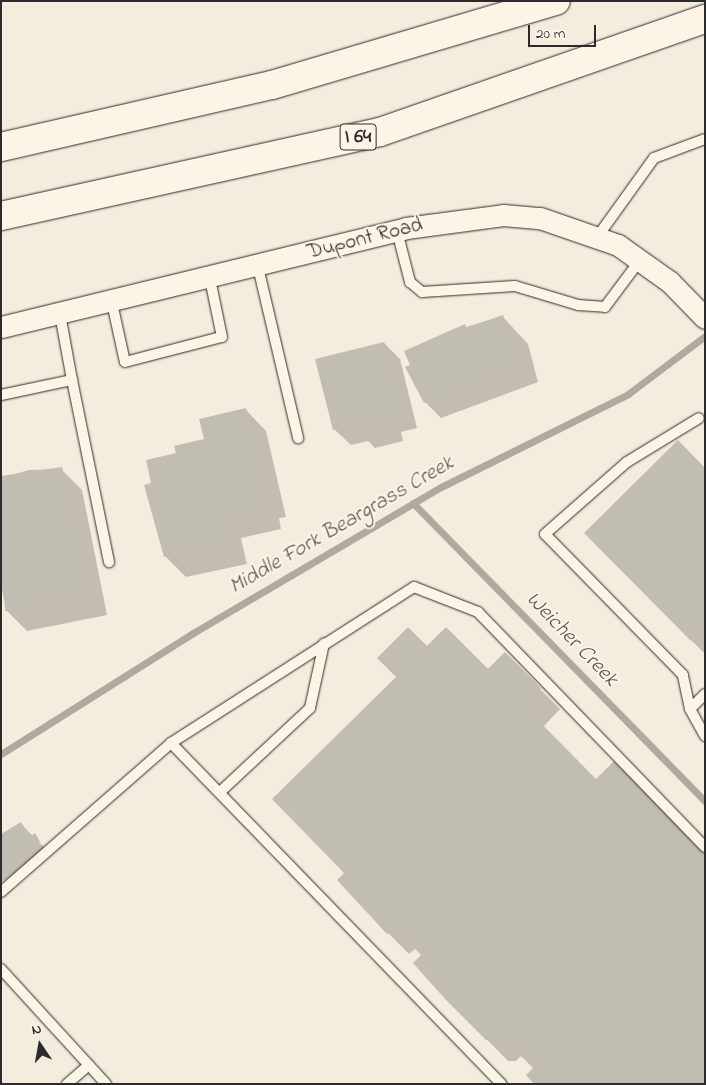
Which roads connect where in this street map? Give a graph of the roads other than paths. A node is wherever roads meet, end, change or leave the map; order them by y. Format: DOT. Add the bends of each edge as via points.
graph roads {
  1 [pos="556,1"];
  2 [pos="705,19"];
  3 [pos="705,139"];
  4 [pos="1,147"];
  5 [pos="1,216"];
  6 [pos="397,230"];
  7 [pos="598,236"];
  8 [pos="641,259"];
  9 [pos="258,267"];
  10 [pos="210,279"];
  11 [pos="112,303"];
  12 [pos="60,314"];
  13 [pos="705,318"];
  14 [pos="1,327"];
  15 [pos="72,380"];
  16 [pos="1,395"];
  17 [pos="703,418"];
  18 [pos="298,438"];
  19 [pos="108,562"];
  20 [pos="324,643"];
  21 [pos="705,694"];
  22 [pos="690,709"];
  23 [pos="705,736"];
  24 [pos="171,743"];
  25 [pos="220,792"];
  26 [pos="705,847"];
  27 [pos="1,892"];
  28 [pos="1,969"];
  29 [pos="90,1065"];
  30 [pos="67,1084"];
  31 [pos="106,1084"];
  32 [pos="502,1084"];
  1 -- 4 [label="highway" via="272,85"];
  2 -- 5 [label="highway, I 64" via="380,132"];
  3 -- 7 [label="lane" via="654,158"];
  6 -- 7 [label="street, Dupont Road" via="459,217 503,214 540,218"];
  6 -- 8 [label="lane" via="410,282 422,292 515,286 578,305 604,307"];
  6 -- 9 [label="street, Dupont Road"];
  7 -- 8 [label="street, Dupont Road"];
  8 -- 13 [label="street, Dupont Road"];
  9 -- 10 [label="street, Dupont Road"];
  9 -- 18 [label="lane"];
  10 -- 11 [label="street, Dupont Road"];
  10 -- 11 [label="lane" via="222,337 125,362"];
  11 -- 12 [label="street, Dupont Road"];
  12 -- 14 [label="street, Dupont Road"];
  12 -- 15 [label="lane"];
  15 -- 16 [label="lane"];
  15 -- 19 [label="lane"];
  17 -- 22 [label="lane" via="627,462 545,534 683,675"];
  20 -- 24 [label="lane"];
  20 -- 25 [label="lane" via="310,708"];
  20 -- 26 [label="lane" via="414,587 478,612"];
  21 -- 22 [label="lane"];
  22 -- 23 [label="lane"];
  24 -- 25 [label="lane"];
  24 -- 27 [label="lane"];
  25 -- 32 [label="lane"];
  28 -- 29 [label="lane"];
  29 -- 30 [label="lane"];
  29 -- 31 [label="lane"];
}
